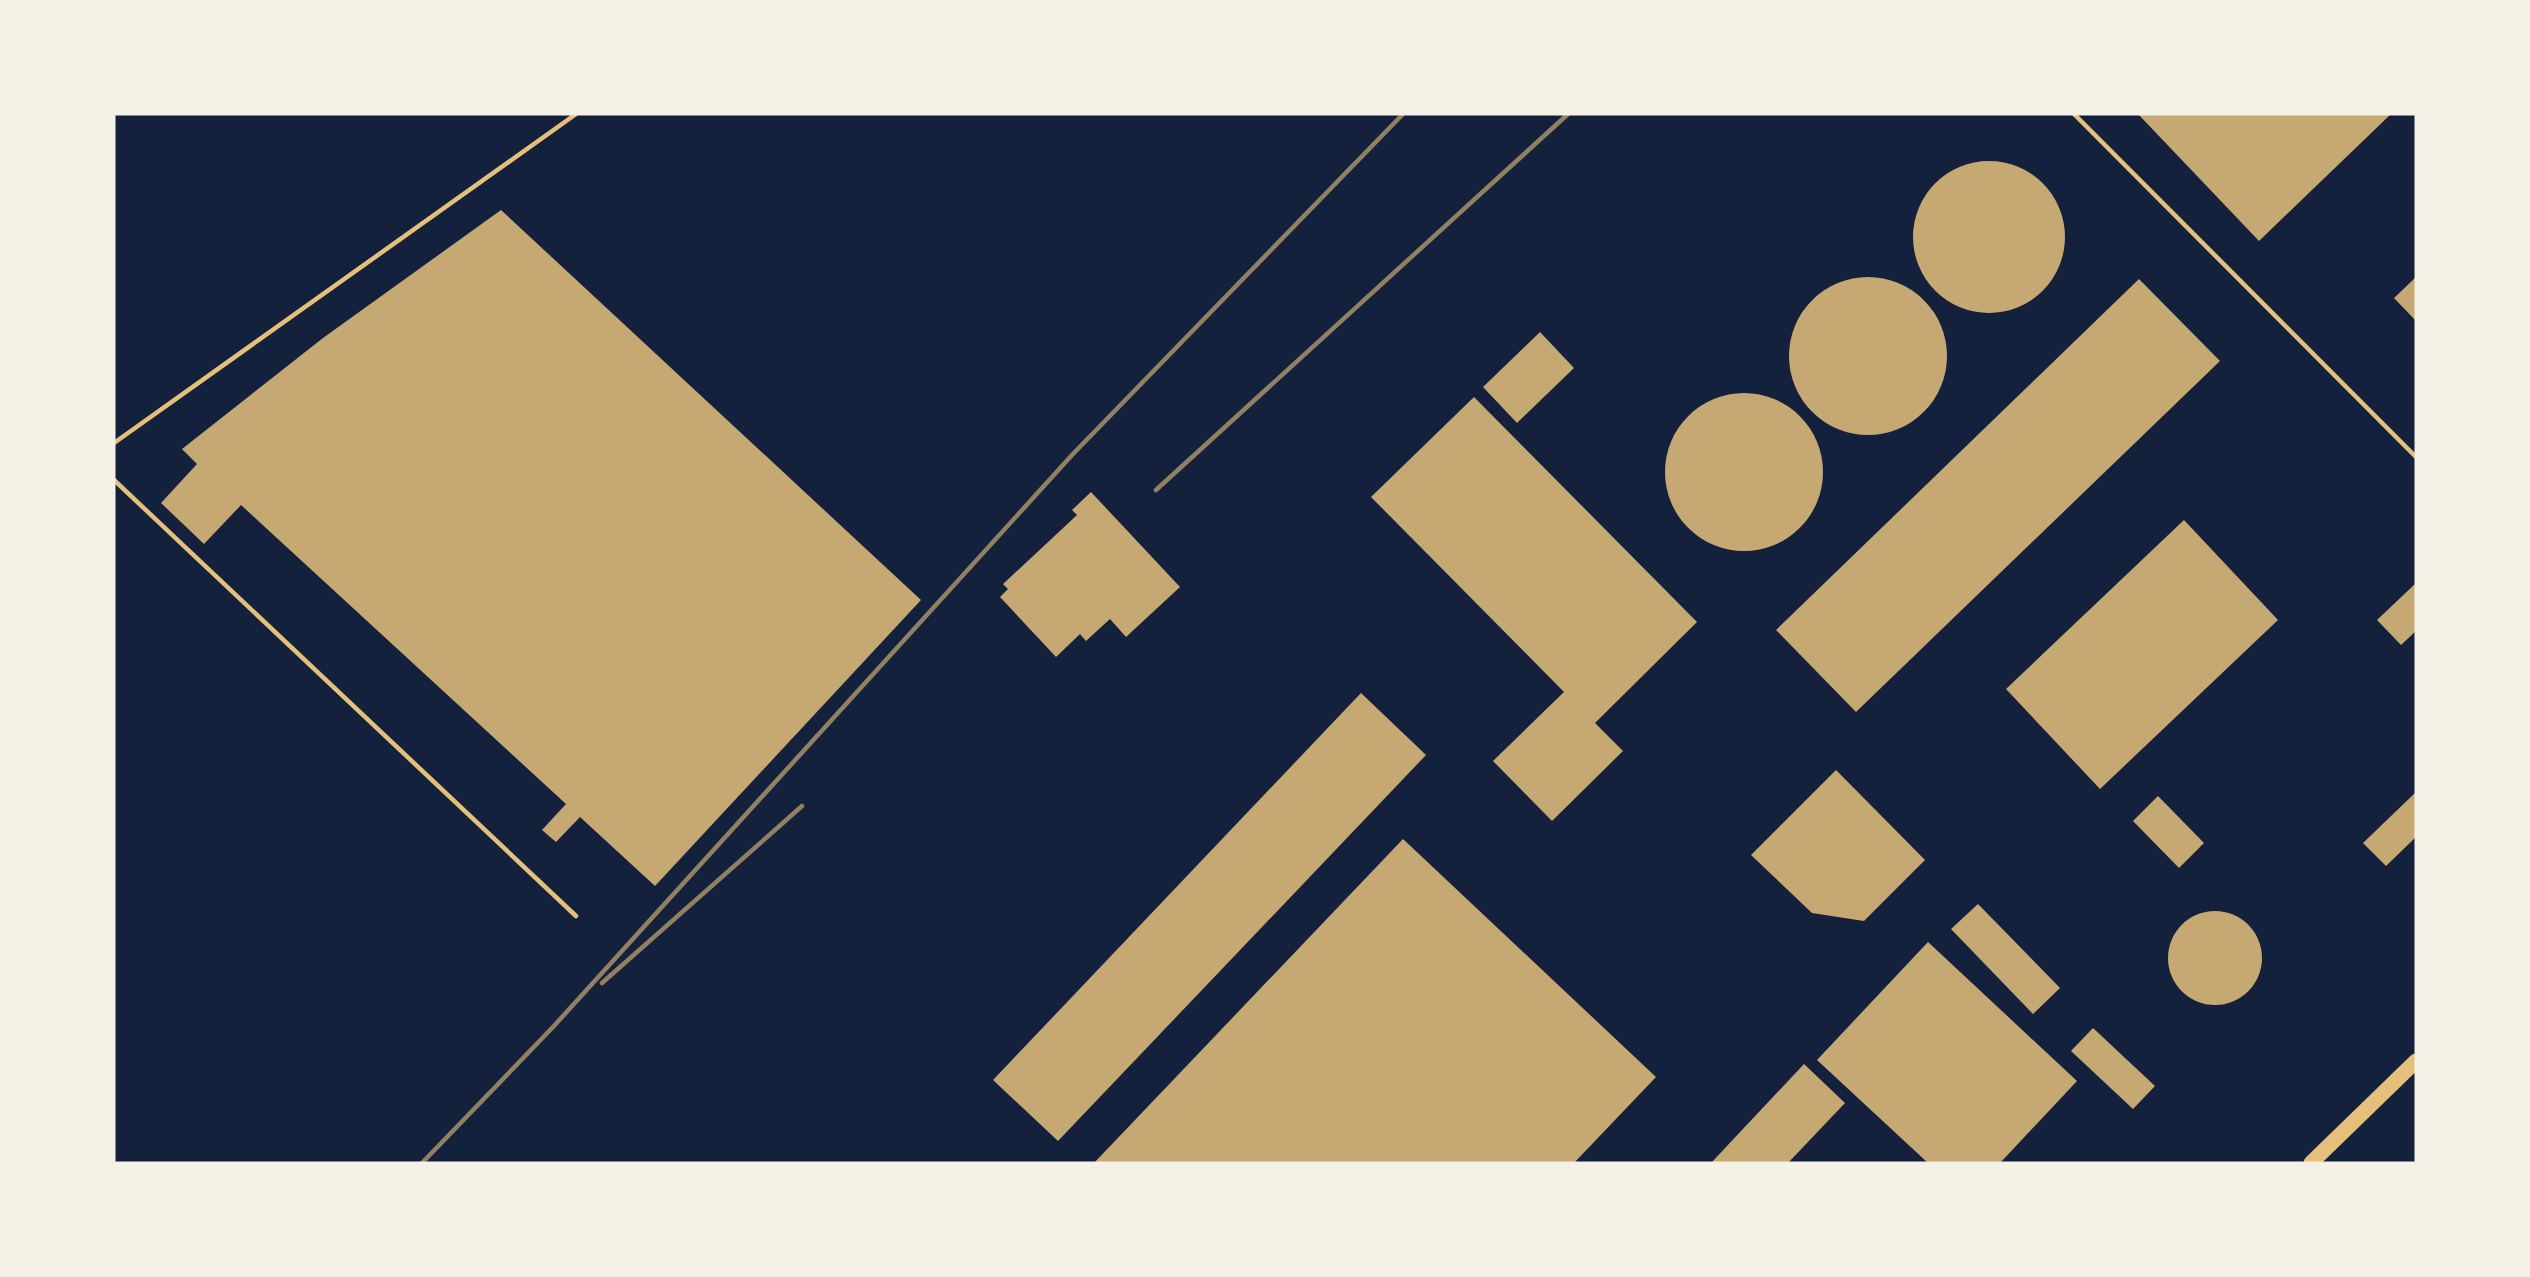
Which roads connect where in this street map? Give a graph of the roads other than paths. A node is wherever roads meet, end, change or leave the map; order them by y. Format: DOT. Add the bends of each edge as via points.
graph roads {
  1 [pos="576,114"];
  2 [pos="2074,114"];
  3 [pos="114,443"];
  4 [pos="2416,457"];
  5 [pos="114,480"];
  6 [pos="576,916"];
  7 [pos="2416,1061"];
  8 [pos="2311,1163"];
  1 -- 3 [label="lane"];
  2 -- 4 [label="lane"];
  5 -- 6 [label="lane"];
  7 -- 8 [label="main road"];
}
